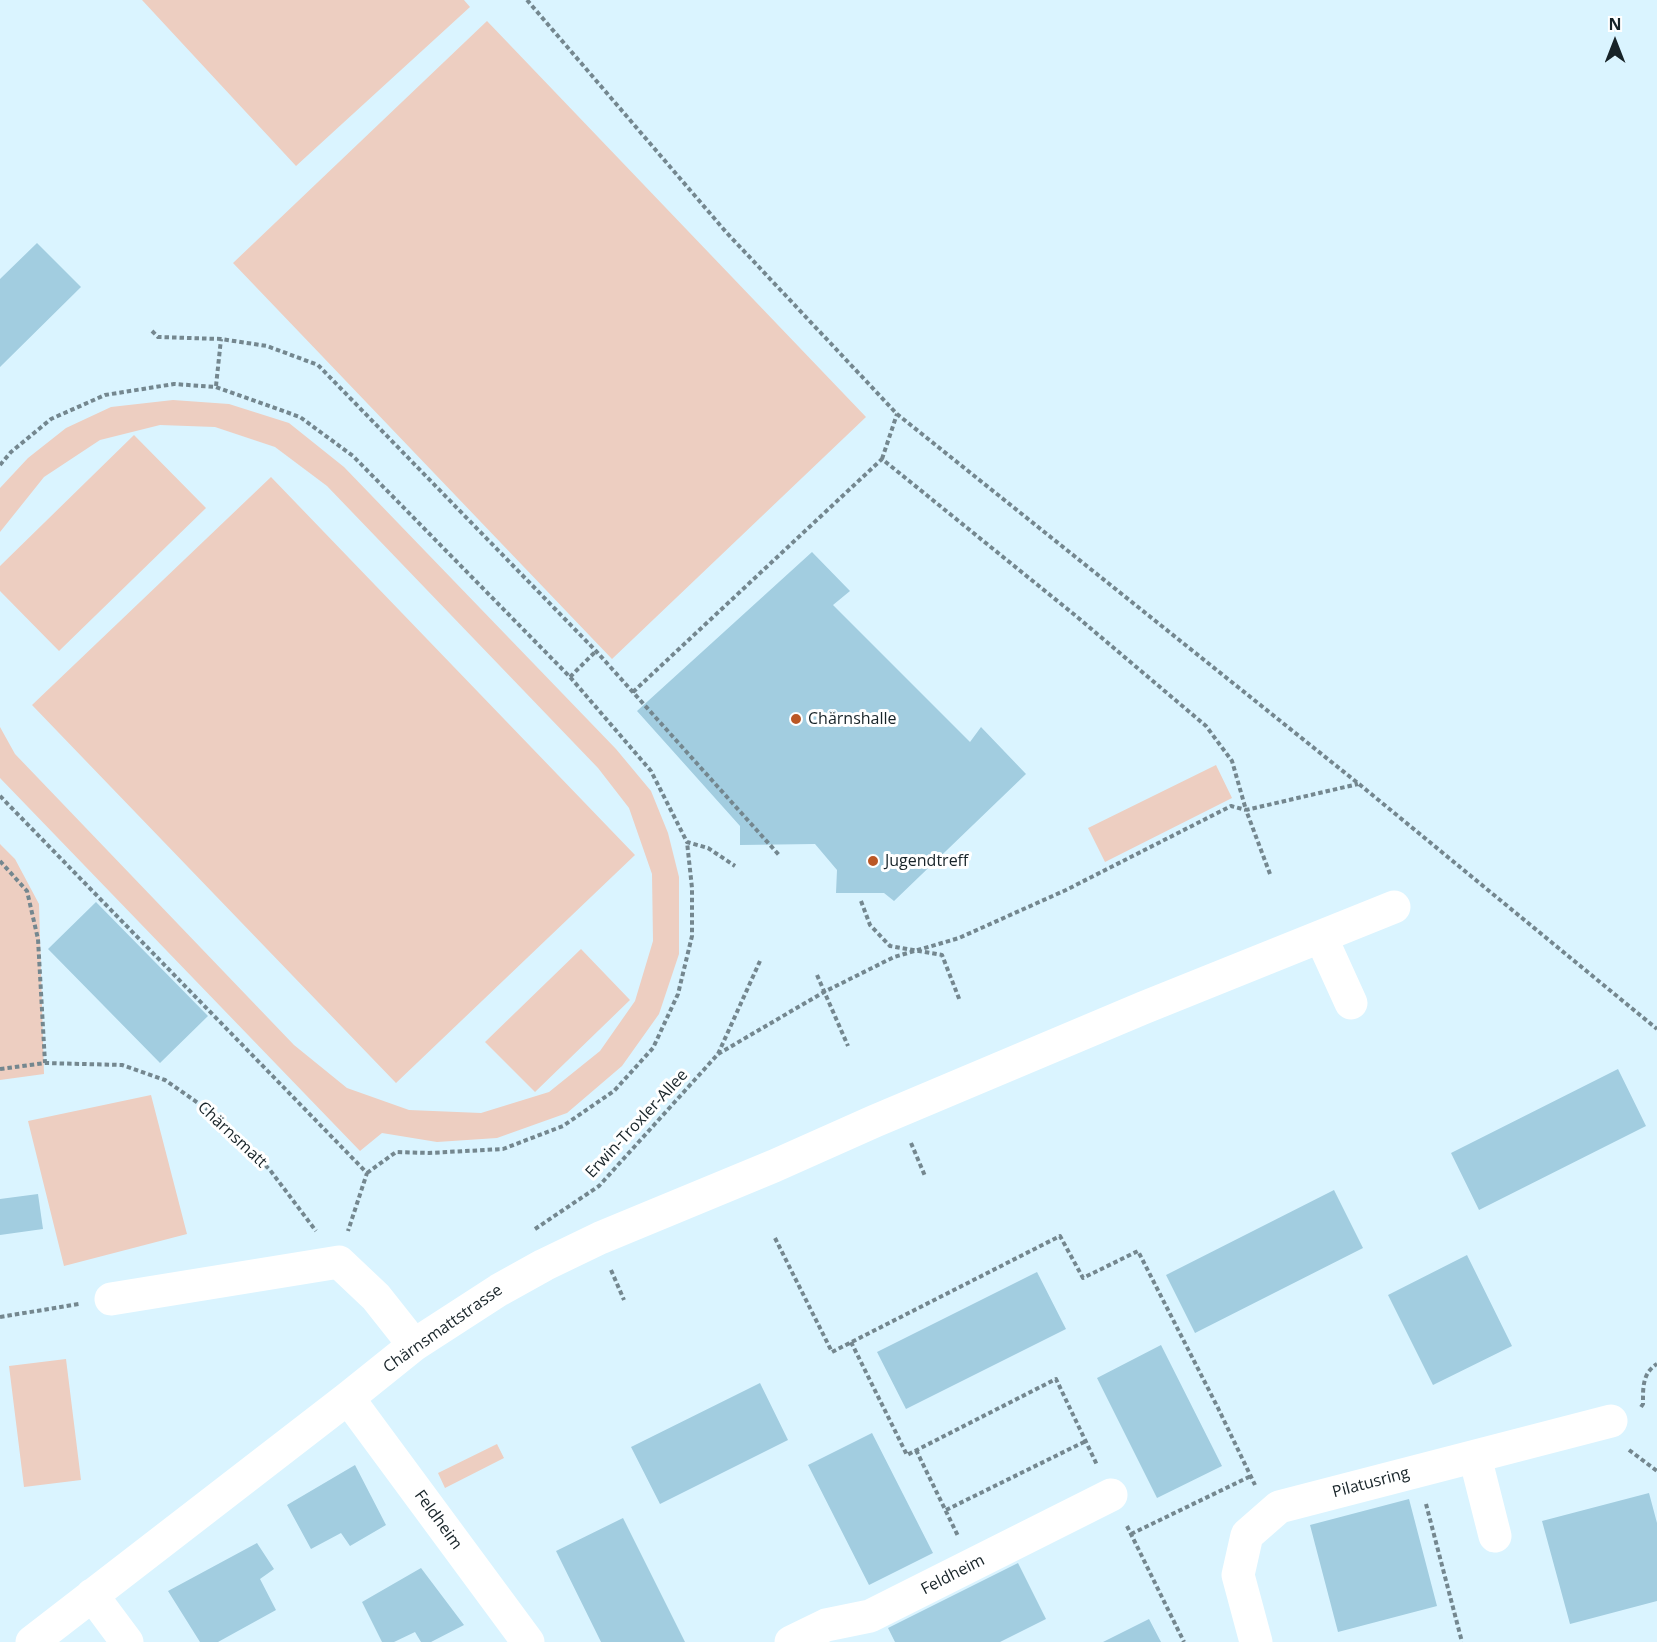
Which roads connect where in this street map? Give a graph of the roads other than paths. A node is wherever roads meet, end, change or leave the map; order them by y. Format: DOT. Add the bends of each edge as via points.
graph roads {
  1 [pos="1394,907"];
  2 [pos="1321,937"];
  3 [pos="1351,1003"];
  4 [pos="111,1299"];
  5 [pos="414,1345"];
  6 [pos="348,1398"];
  7 [pos="1611,1421"];
  8 [pos="1475,1457"];
  9 [pos="1111,1495"];
  10 [pos="1495,1536"];
  11 [pos="92,1595"];
  12 [pos="32,1642"];
  13 [pos="127,1642"];
  14 [pos="528,1642"];
  15 [pos="791,1642"];
  16 [pos="1256,1642"];
  1 -- 2 [label="street, Chärnsmattstrasse"];
  2 -- 3 [label="street"];
  2 -- 5 [label="street, Chärnsmattstrasse" via="1143,1008 600,1238 499,1290"];
  4 -- 5 [label="street" via="339,1262 376,1297"];
  5 -- 6 [label="street, Chärnsmattstrasse"];
  6 -- 11 [label="street, Chärnsmattstrasse"];
  6 -- 14 [label="street, Feldheim"];
  7 -- 8 [label="street, Pilatusring"];
  8 -- 10 [label="street"];
  8 -- 16 [label="street, Pilatusring" via="1279,1507 1247,1535 1238,1575"];
  9 -- 15 [label="street, Feldheim" via="870,1616 826,1625"];
  11 -- 12 [label="street, Chärnsmattstrasse"];
  11 -- 13 [label="street"];
}
